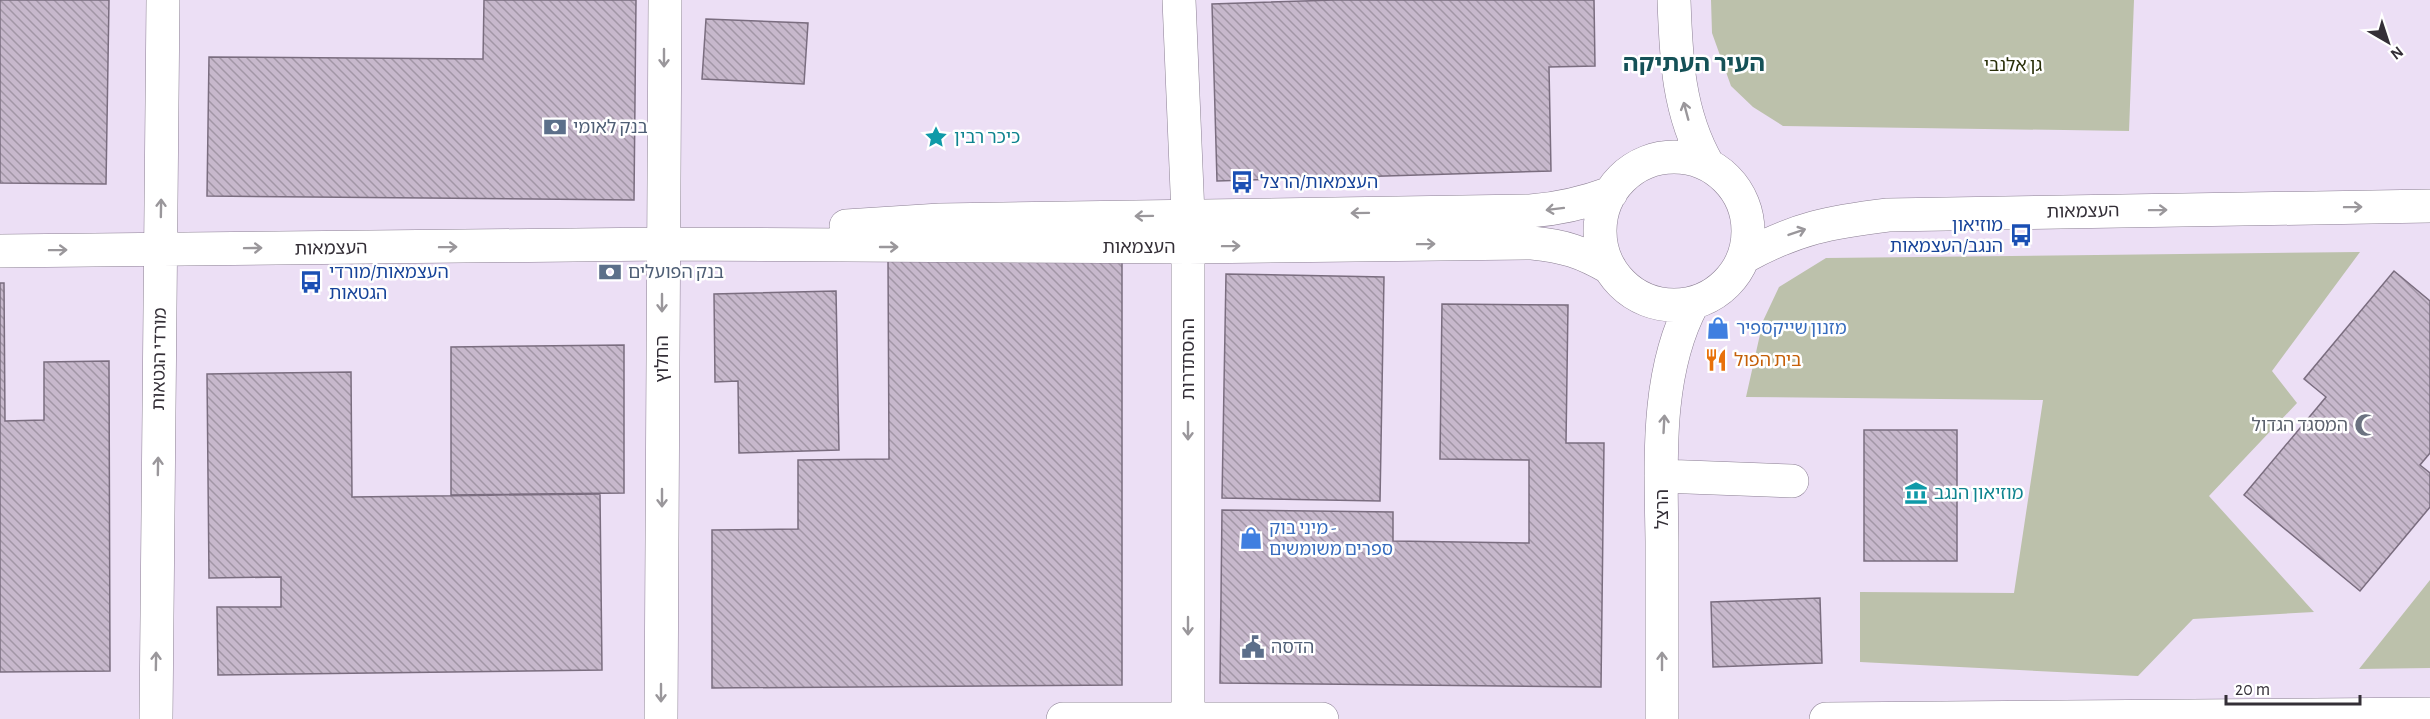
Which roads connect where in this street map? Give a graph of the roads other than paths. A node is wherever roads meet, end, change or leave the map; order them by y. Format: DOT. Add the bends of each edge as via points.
graph roads {
  1 [pos="163,0"];
  2 [pos="665,0"];
  3 [pos="1179,0"];
  4 [pos="1674,0"];
  5 [pos="1708,165"];
  6 [pos="1611,193"];
  7 [pos="2430,206"];
  8 [pos="1188,231"];
  9 [pos="663,244"];
  10 [pos="160,249"];
  11 [pos="0,251"];
  12 [pos="1744,257"];
  13 [pos="1610,268"];
  14 [pos="1693,303"];
  15 [pos="1661,476"];
  16 [pos="1792,481"];
  17 [pos="2430,714"];
  18 [pos="2169,717"];
  19 [pos="1188,718"];
  20 [pos="156,719"];
  21 [pos="661,719"];
  22 [pos="1063,719"];
  23 [pos="1322,719"];
  24 [pos="1662,719"];
  25 [pos="1826,719"];
  10 -- 1 [label="street, מורדי הגטאות, one-way"];
  2 -- 9 [label="street, החלוץ, one-way"];
  3 -- 8 [label="street, ההסתדרות"];
  5 -- 4 [label="street, one-way" via="1690,128 1682,96"];
  5 -- 6 [label="street" via="1687,158 1665,158 1644,164 1625,176"];
  5 -- 12 [label="street" via="1739,194 1749,236"];
  6 -- 8 [label="street, העצמאות, one-way" via="1559,209"];
  6 -- 13 [label="street" via="1600,231"];
  12 -- 7 [label="street, העצמאות, one-way" via="1795,232 1832,221 1888,215"];
  8 -- 9 [label="street, העצמאות"];
  8 -- 13 [label="street, העצמאות, one-way" via="1532,243 1577,251"];
  8 -- 19 [label="street, ההסתדרות, one-way"];
  10 -- 9 [label="street, העצמאות, one-way"];
  9 -- 21 [label="street, החלוץ, one-way"];
  11 -- 10 [label="street, העצמאות, one-way"];
  20 -- 10 [label="street, מורדי הגטאות, one-way"];
  12 -- 14 [label="street" via="1733,278 1715,294"];
  13 -- 14 [label="street" via="1637,296 1674,306"];
  15 -- 14 [label="street, הרצל, one-way" via="1669,367"];
  15 -- 16 [label="street"];
  24 -- 15 [label="street, הרצל, one-way"];
  17 -- 18 [label="street"];
  18 -- 25 [label="street"];
  19 -- 22 [label="street"];
  19 -- 23 [label="street"];
}
